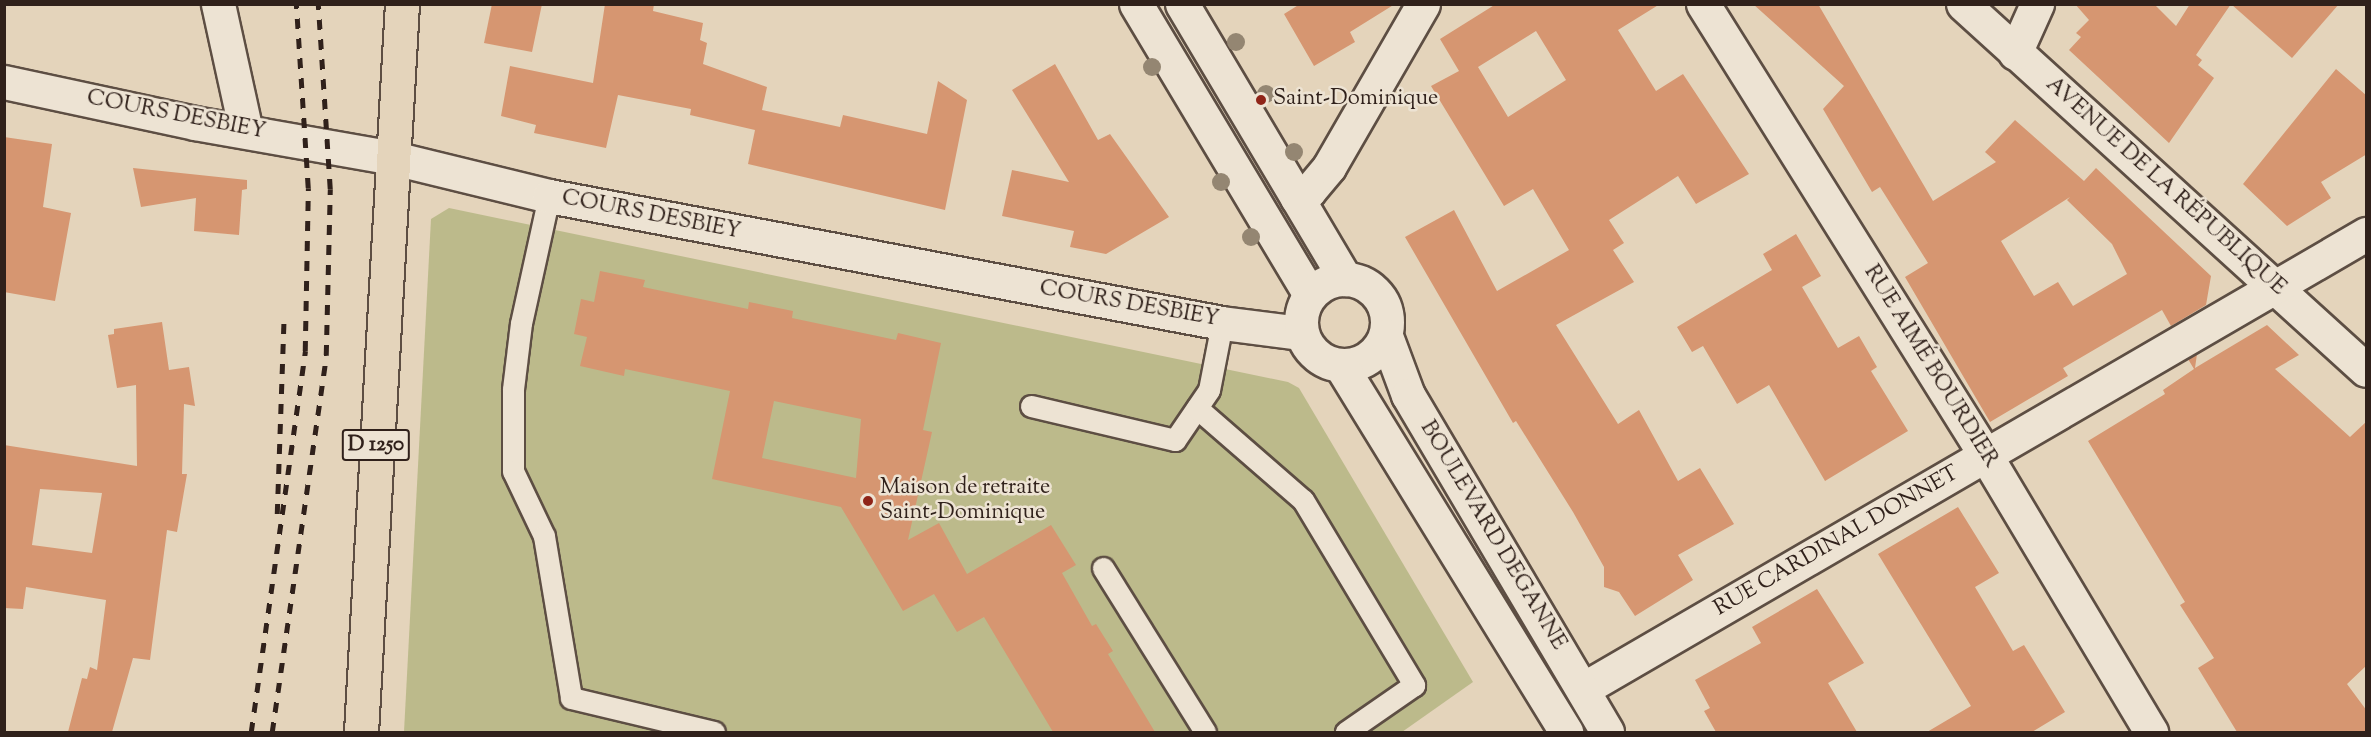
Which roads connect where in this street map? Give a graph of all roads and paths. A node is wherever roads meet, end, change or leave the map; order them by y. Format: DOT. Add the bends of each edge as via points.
graph roads {
  1 [pos="218,4"];
  2 [pos="402,4"];
  3 [pos="1136,4"];
  4 [pos="1182,4"];
  5 [pos="1423,4"];
  6 [pos="1703,4"];
  7 [pos="1963,4"];
  8 [pos="2037,4"];
  9 [pos="2015,53"];
  10 [pos="4,82"];
  11 [pos="246,131"];
  12 [pos="393,158"];
  13 [pos="549,196"];
  14 [pos="1296,198"];
  15 [pos="2367,234"];
  16 [pos="1345,279"];
  17 [pos="2276,286"];
  18 [pos="1310,295"];
  19 [pos="1222,323"];
  20 [pos="1301,333"];
  21 [pos="1386,336"];
  22 [pos="1341,366"];
  23 [pos="2367,370"];
  24 [pos="1031,406"];
  25 [pos="1197,408"];
  26 [pos="1986,456"];
  27 [pos="1103,568"];
  28 [pos="1583,689"];
  29 [pos="361,732"];
  30 [pos="714,732"];
  31 [pos="1205,732"];
  32 [pos="1346,732"];
  33 [pos="1566,732"];
  34 [pos="1607,732"];
  35 [pos="2151,732"];
  1 -- 11 [label="street"];
  2 -- 12 [label="main road, D 1250"];
  3 -- 18 [label="street"];
  4 -- 14 [label="street"];
  5 -- 14 [label="street" via="1329,167 1308,191"];
  6 -- 26 [label="street, RUE AIMÉ BOURDIER"];
  7 -- 9 [label="street, AVENUE DE LA RÉPUBLIQUE"];
  8 -- 9 [label="street"];
  9 -- 17 [label="street, AVENUE DE LA RÉPUBLIQUE"];
  10 -- 11 [label="street, COURS DESBIEY"];
  11 -- 12 [label="street, COURS DESBIEY"];
  12 -- 13 [label="street, COURS DESBIEY"];
  12 -- 29 [label="main road, D 1250"];
  13 -- 19 [label="street, COURS DESBIEY"];
  13 -- 30 [label="lane" via="521,323 513,389 513,471 544,536 570,698"];
  14 -- 16 [label="street"];
  15 -- 17 [label="street, RUE CARDINAL DONNET"];
  16 -- 18 [label="street" via="1326,283"];
  16 -- 21 [label="street" via="1358,281 1380,297 1386,309"];
  17 -- 23 [label="street, AVENUE DE LA RÉPUBLIQUE"];
  17 -- 26 [label="street, RUE CARDINAL DONNET"];
  18 -- 20 [label="street" via="1303,306"];
  19 -- 20 [label="street, COURS DESBIEY"];
  19 -- 25 [label="lane" via="1209,390"];
  20 -- 22 [label="street" via="1316,356"];
  21 -- 22 [label="street" via="1368,358"];
  21 -- 28 [label="street, BOULEVARD DEGANNE" via="1407,395"];
  22 -- 33 [label="street, BOULEVARD DEGANNE"];
  24 -- 25 [label="lane" via="1176,440"];
  25 -- 32 [label="lane" via="1303,500 1414,685"];
  26 -- 28 [label="street, RUE CARDINAL DONNET"];
  26 -- 35 [label="street, RUE AIMÉ BOURDIER"];
  27 -- 31 [label="lane"];
  28 -- 34 [label="street, BOULEVARD DEGANNE"];
}
